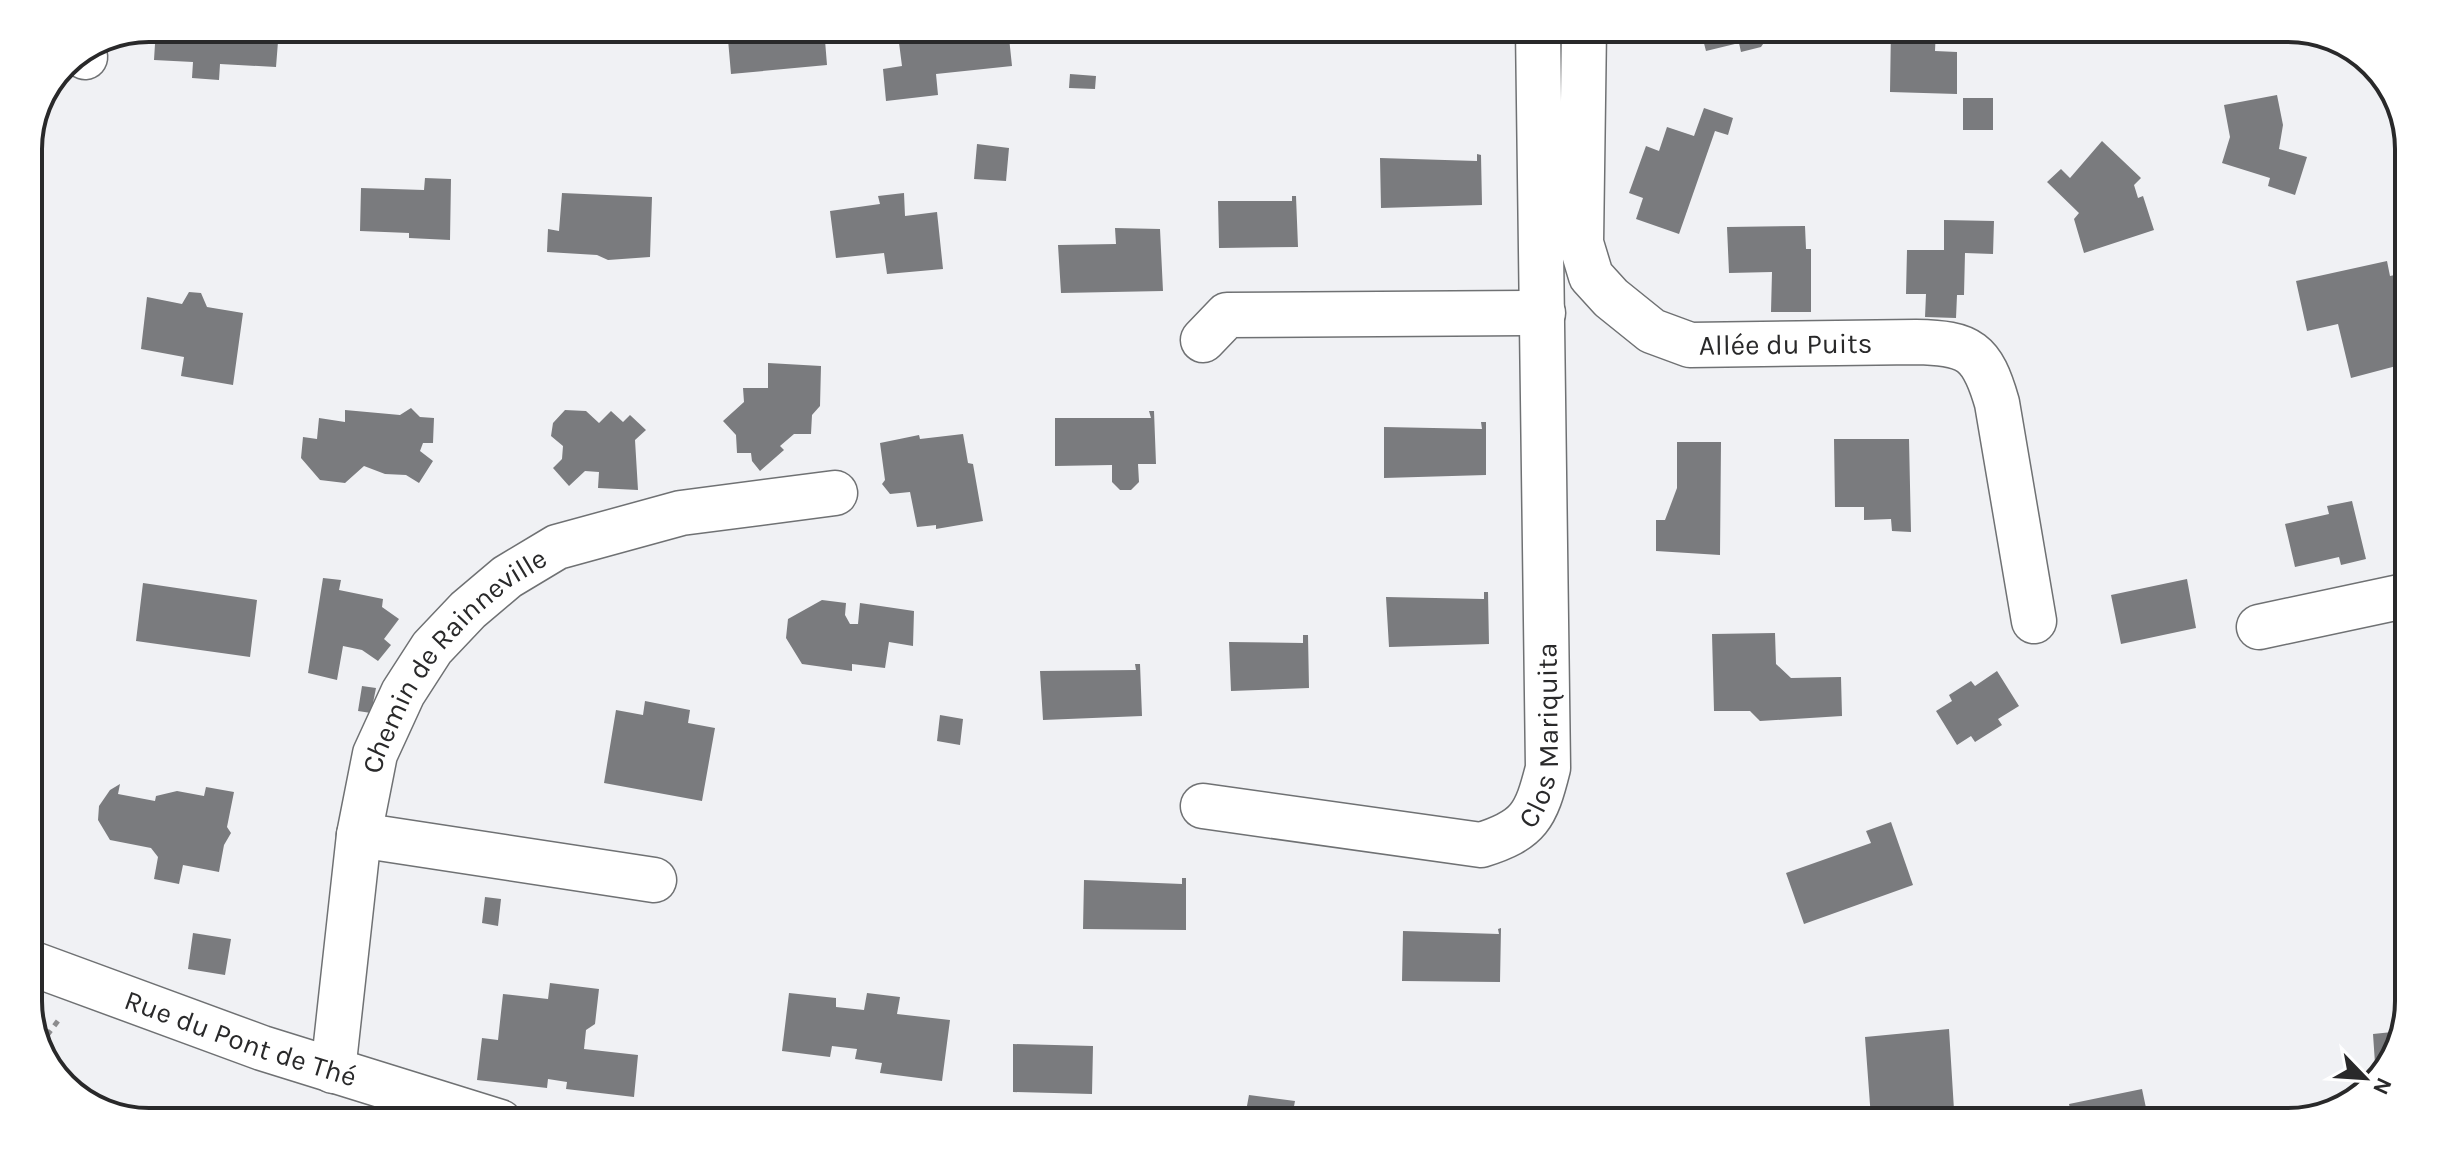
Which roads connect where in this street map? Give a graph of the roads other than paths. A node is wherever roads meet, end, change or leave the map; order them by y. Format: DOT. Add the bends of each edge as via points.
graph roads {
  1 [pos="1538,42"];
  2 [pos="1584,42"];
  3 [pos="1543,313"];
  4 [pos="1203,340"];
  5 [pos="835,493"];
  6 [pos="2395,598"];
  7 [pos="2034,621"];
  8 [pos="2259,627"];
  9 [pos="1203,806"];
  10 [pos="359,835"];
  11 [pos="654,880"];
  12 [pos="42,967"];
  13 [pos="333,1071"];
  14 [pos="454,1108"];
  1 -- 3 [label="street, Clos Mariquita"];
  2 -- 7 [label="street, Allée du Puits" via="1581,243 1591,276 1652,331 1690,345 1916,342 1950,343 1973,352 1987,370 1997,403"];
  3 -- 4 [label="street" via="1227,315"];
  3 -- 9 [label="street, Clos Mariquita" via="1548,768 1539,801 1515,834 1481,845"];
  5 -- 10 [label="street, Chemin de Rainneville" via="681,513 557,547 507,577 432,648 403,693 375,754"];
  6 -- 8 [label="street"];
  10 -- 11 [label="street"];
  10 -- 13 [label="street, Chemin de Rainneville"];
  12 -- 13 [label="street, Rue du Pont de Thé"];
  13 -- 14 [label="street, Rue du Pont de Thé"];
}
